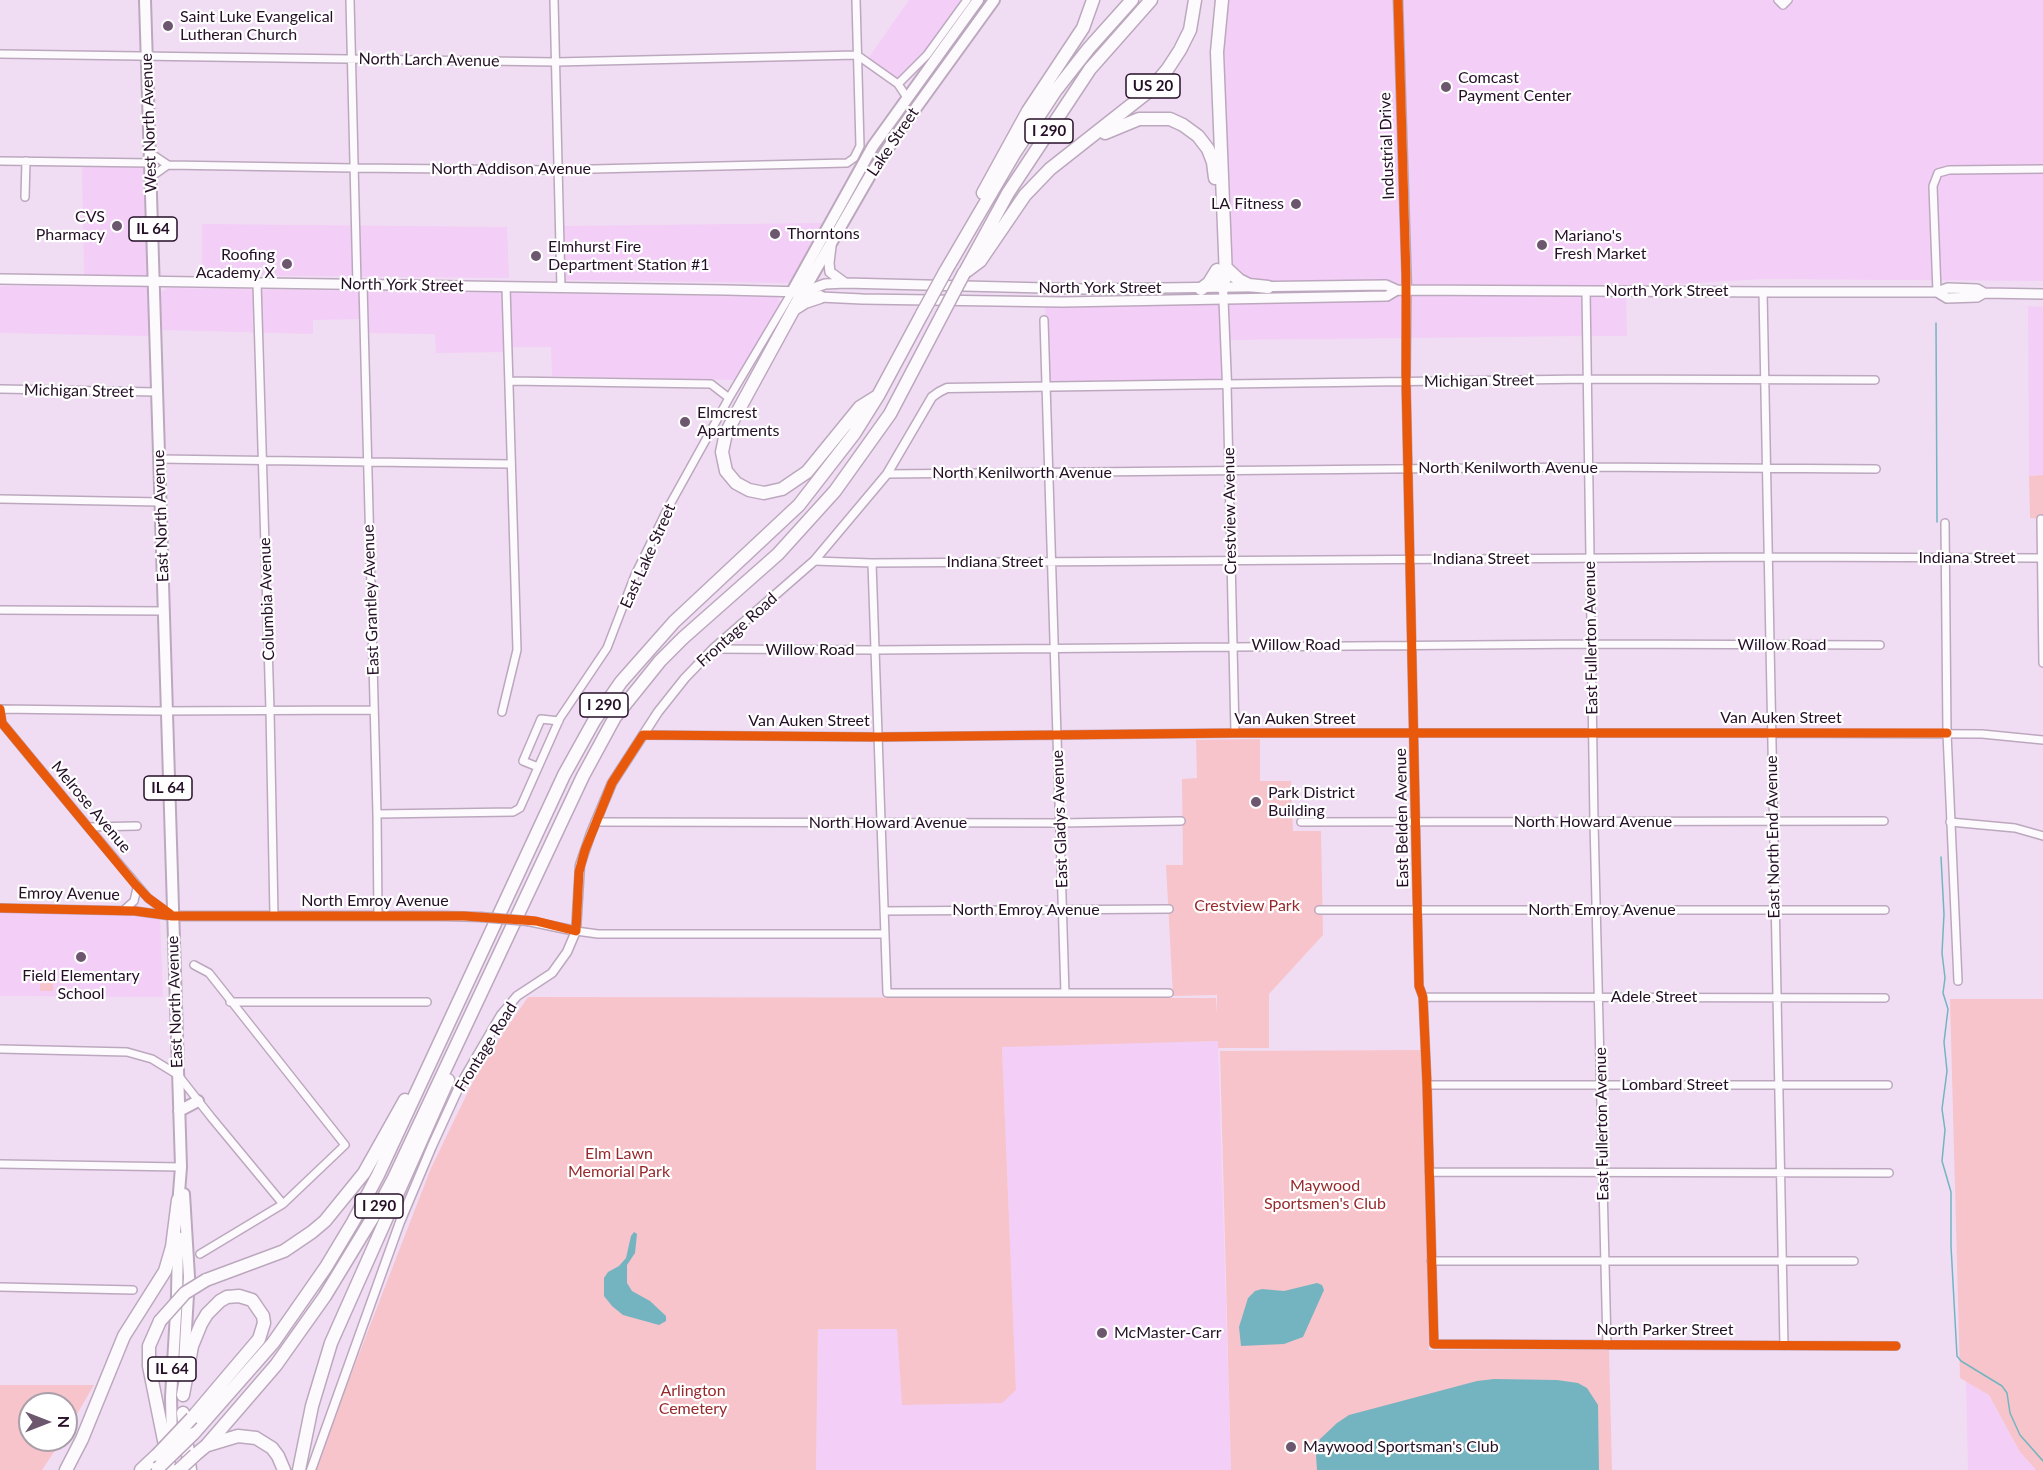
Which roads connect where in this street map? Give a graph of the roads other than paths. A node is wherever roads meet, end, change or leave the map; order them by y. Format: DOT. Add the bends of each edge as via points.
graph roads {
  1 [pos="145,0"];
  2 [pos="350,0"];
  3 [pos="554,0"];
  4 [pos="856,0"];
  5 [pos="968,0"];
  6 [pos="978,0"];
  7 [pos="994,0"];
  8 [pos="1093,0"];
  9 [pos="1132,0"];
  10 [pos="1151,0"];
  11 [pos="1195,0"];
  12 [pos="1222,0"];
  13 [pos="1398,0"];
  14 [pos="1778,0"];
  15 [pos="1788,0"];
  16 [pos="0,54"];
  17 [pos="857,56"];
  18 [pos="147,57"];
  19 [pos="351,60"];
  20 [pos="556,62"];
  21 [pos="898,84"];
  22 [pos="908,99"];
  23 [pos="1076,148"];
  24 [pos="151,158"];
  25 [pos="0,161"];
  26 [pos="26,161"];
  27 [pos="168,165"];
  28 [pos="354,168"];
  29 [pos="2043,169"];
  30 [pos="559,170"];
  31 [pos="151,177"];
  32 [pos="25,197"];
  33 [pos="832,239"];
  34 [pos="1221,268"];
  35 [pos="945,272"];
  36 [pos="964,273"];
  37 [pos="0,279"];
  38 [pos="154,282"];
  39 [pos="257,283"];
  40 [pos="845,283"];
  41 [pos="360,285"];
  42 [pos="506,287"];
  43 [pos="1268,287"];
  44 [pos="561,288"];
  45 [pos="1201,289"];
  46 [pos="1223,290"];
  47 [pos="1402,291"];
  48 [pos="1586,291"];
  49 [pos="798,292"];
  50 [pos="1763,292"];
  51 [pos="1937,292"];
  52 [pos="2043,294"];
  53 [pos="820,297"];
  54 [pos="793,310"];
  55 [pos="1044,320"];
  56 [pos="1587,379"];
  57 [pos="1764,380"];
  58 [pos="1875,380"];
  59 [pos="508,381"];
  60 [pos="1406,381"];
  61 [pos="1227,384"];
  62 [pos="1046,386"];
  63 [pos="0,390"];
  64 [pos="158,392"];
  65 [pos="939,392"];
  66 [pos="879,394"];
  67 [pos="729,398"];
  68 [pos="159,459"];
  69 [pos="263,460"];
  70 [pos="367,462"];
  71 [pos="511,464"];
  72 [pos="1588,467"];
  73 [pos="1409,469"];
  74 [pos="1765,469"];
  75 [pos="1876,469"];
  76 [pos="1229,471"];
  77 [pos="1050,473"];
  78 [pos="887,474"];
  79 [pos="0,499"];
  80 [pos="160,502"];
  81 [pos="2041,519"];
  82 [pos="1945,523"];
  83 [pos="1767,556"];
  84 [pos="1590,558"];
  85 [pos="1944,558"];
  86 [pos="2040,558"];
  87 [pos="1411,559"];
  88 [pos="1230,560"];
  89 [pos="814,561"];
  90 [pos="1052,562"];
  91 [pos="872,563"];
  92 [pos="0,610"];
  93 [pos="164,611"];
  94 [pos="1591,644"];
  95 [pos="1413,645"];
  96 [pos="1768,645"];
  97 [pos="1880,645"];
  98 [pos="1233,646"];
  99 [pos="713,649"];
  100 [pos="1055,649"];
  101 [pos="875,650"];
  102 [pos="2043,663"];
  103 [pos="0,709"];
  104 [pos="270,710"];
  105 [pos="374,710"];
  106 [pos="166,711"];
  107 [pos="502,712"];
  108 [pos="559,721"];
  109 [pos="1593,733"];
  110 [pos="1770,733"];
  111 [pos="1235,734"];
  112 [pos="1415,734"];
  113 [pos="1947,734"];
  114 [pos="643,735"];
  115 [pos="1057,735"];
  116 [pos="878,737"];
  117 [pos="2043,740"];
  118 [pos="538,767"];
  119 [pos="377,814"];
  120 [pos="1181,821"];
  121 [pos="1772,821"];
  122 [pos="1884,821"];
  123 [pos="595,822"];
  124 [pos="1301,822"];
  125 [pos="1416,822"];
  126 [pos="1594,822"];
  127 [pos="1950,822"];
  128 [pos="1060,823"];
  129 [pos="881,824"];
  130 [pos="137,826"];
  131 [pos="88,827"];
  132 [pos="2043,836"];
  133 [pos="134,883"];
  134 [pos="0,908"];
  135 [pos="1168,909"];
  136 [pos="1418,909"];
  137 [pos="1774,909"];
  138 [pos="124,910"];
  139 [pos="884,910"];
  140 [pos="1063,910"];
  141 [pos="1319,910"];
  142 [pos="1596,910"];
  143 [pos="1884,910"];
  144 [pos="172,916"];
  145 [pos="274,916"];
  146 [pos="378,916"];
  147 [pos="576,931"];
  148 [pos="885,934"];
  149 [pos="505,938"];
  150 [pos="194,965"];
  151 [pos="1958,981"];
  152 [pos="1065,993"];
  153 [pos="1169,993"];
  154 [pos="1422,997"];
  155 [pos="1598,997"];
  156 [pos="1776,998"];
  157 [pos="1885,998"];
  158 [pos="230,1002"];
  159 [pos="427,1002"];
  160 [pos="442,1037"];
  161 [pos="0,1049"];
  162 [pos="178,1075"];
  163 [pos="1427,1085"];
  164 [pos="1601,1085"];
  165 [pos="1778,1085"];
  166 [pos="1888,1085"];
  167 [pos="198,1101"];
  168 [pos="179,1111"];
  169 [pos="0,1164"];
  170 [pos="181,1167"];
  171 [pos="1429,1172"];
  172 [pos="1603,1172"];
  173 [pos="1780,1173"];
  174 [pos="1889,1173"];
  175 [pos="178,1200"];
  176 [pos="283,1204"];
  177 [pos="200,1254"];
  178 [pos="1431,1260"];
  179 [pos="1605,1260"];
  180 [pos="1782,1261"];
  181 [pos="1854,1262"];
  182 [pos="0,1287"];
  183 [pos="133,1290"];
  184 [pos="1434,1344"];
  185 [pos="1607,1345"];
  186 [pos="1784,1346"];
  187 [pos="1896,1346"];
  188 [pos="183,1395"];
  189 [pos="188,1416"];
  190 [pos="207,1445"];
  191 [pos="66,1470"];
  192 [pos="141,1470"];
  193 [pos="164,1470"];
  194 [pos="179,1470"];
  195 [pos="185,1470"];
  196 [pos="190,1470"];
  197 [pos="284,1470"];
  198 [pos="299,1470"];
  199 [pos="311,1470"];
  1 -- 18 [label="main road, West North Avenue / IL 64"];
  2 -- 19 [label="street, East Grantley Avenue"];
  3 -- 20 [label="street"];
  4 -- 17 [label="street"];
  5 -- 21 [label="street" via="927,55"];
  6 -- 22 [label="main road, Lake Street"];
  7 -- 33 [label="main road, Lake Street" via="900,130"];
  8 -- 35 [label="highway" via="1083,28 994,170"];
  9 -- 35 [label="highway, I 290" via="1056,90"];
  10 -- 36 [label="highway, I 290" via="1090,69 1008,194"];
  11 -- 23 [label="highway, US 20" via="1190,30 1167,70 1149,91"];
  12 -- 34 [label="highway" via="1217,52"];
  13 -- 47 [label="street, Industrial Drive"];
  14 -- 15 [label="street" via="1783,5"];
  16 -- 18 [label="street, North Larch Avenue"];
  17 -- 20 [label="street, North Larch Avenue"];
  17 -- 21 [label="street"];
  17 -- 30 [label="street, North Addison Avenue" via="860,146 847,163"];
  18 -- 19 [label="street, North Larch Avenue"];
  18 -- 24 [label="main road, West North Avenue / IL 64"];
  19 -- 20 [label="street, North Larch Avenue"];
  19 -- 28 [label="street, East Grantley Avenue"];
  20 -- 30 [label="street"];
  21 -- 22 [label="street"];
  22 -- 49 [label="main road, Lake Street" via="873,146"];
  23 -- 34 [label="highway" via="1123,124 1153,117 1170,119 1198,136 1213,162"];
  23 -- 36 [label="highway, US 20" via="1025,195 980,261"];
  24 -- 26 [label="street"];
  24 -- 27 [label="street"];
  24 -- 31 [label="main road, West North Avenue / IL 64"];
  25 -- 26 [label="street"];
  26 -- 32 [label="street"];
  27 -- 28 [label="street, North Addison Avenue"];
  27 -- 31 [label="street"];
  28 -- 30 [label="street, North Addison Avenue"];
  28 -- 41 [label="street, East Grantley Avenue"];
  29 -- 51 [label="street" via="1938,173 1933,186"];
  30 -- 44 [label="street"];
  31 -- 38 [label="main road, West North Avenue / IL 64"];
  33 -- 40 [label="main road" via="830,272"];
  33 -- 49 [label="main road, Lake Street"];
  34 -- 43 [label="highway" via="1249,285"];
  34 -- 45 [label="highway"];
  34 -- 46 [label="highway" via="1226,277"];
  35 -- 66 [label="highway, I 290, bridge"];
  36 -- 149 [label="highway, I 290, bridge" via="890,414 835,491 778,554 660,661 615,717"];
  37 -- 38 [label="main road, North York Street"];
  38 -- 39 [label="main road, North York Street"];
  38 -- 64 [label="main road, East North Avenue / IL 64"];
  39 -- 41 [label="main road, North York Street"];
  39 -- 69 [label="street, Columbia Avenue"];
  40 -- 45 [label="main road, North York Street"];
  40 -- 49 [label="main road, North York Street"];
  41 -- 42 [label="main road, North York Street"];
  41 -- 70 [label="street, East Grantley Avenue"];
  42 -- 44 [label="main road, North York Street"];
  42 -- 59 [label="street"];
  43 -- 46 [label="main road, North York Street"];
  43 -- 47 [label="main road, North York Street" via="1386,285"];
  44 -- 49 [label="main road, North York Street"];
  45 -- 46 [label="main road, North York Street"];
  46 -- 47 [label="main road, North York Street" via="1387,296"];
  46 -- 53 [label="main road, North York Street" via="1063,302"];
  46 -- 61 [label="street, Crestview Avenue"];
  47 -- 48 [label="main road, North York Street"];
  47 -- 60 [label="street, East Belden Avenue"];
  48 -- 50 [label="main road, North York Street"];
  48 -- 56 [label="street, East Fullerton Avenue"];
  49 -- 53 [label="main road, North York Street"];
  49 -- 54 [label="highway"];
  49 -- 67 [label="street, East Lake Street"];
  50 -- 51 [label="main road, North York Street"];
  50 -- 57 [label="street, East North End Avenue"];
  51 -- 52 [label="main road, North York Street" via="1948,288"];
  53 -- 54 [label="highway"];
  54 -- 66 [label="highway" via="726,433 723,461 736,483 764,493 792,485 820,458 860,407"];
  55 -- 62 [label="street, East Gladys Avenue"];
  56 -- 57 [label="street, Michigan Street"];
  56 -- 60 [label="street, Michigan Street"];
  56 -- 72 [label="street, East Fullerton Avenue"];
  57 -- 58 [label="street, Michigan Street"];
  57 -- 74 [label="street, East North End Avenue"];
  59 -- 67 [label="street" via="711,384"];
  59 -- 71 [label="street"];
  60 -- 61 [label="street, Michigan Street"];
  60 -- 73 [label="street, East Belden Avenue"];
  61 -- 62 [label="street, Michigan Street"];
  61 -- 76 [label="street, Crestview Avenue"];
  62 -- 65 [label="street, Michigan Street" via="947,388"];
  62 -- 77 [label="street, East Gladys Avenue"];
  63 -- 64 [label="street, Michigan Street"];
  64 -- 68 [label="main road, East North Avenue / IL 64"];
  65 -- 78 [label="street, Frontage Road" via="932,397"];
  66 -- 160 [label="highway, I 290" via="800,505 656,641 594,721 564,775"];
  67 -- 108 [label="street, East Lake Street" via="664,515 635,575 607,648"];
  68 -- 69 [label="street"];
  68 -- 80 [label="main road, East North Avenue / IL 64"];
  69 -- 70 [label="street"];
  69 -- 104 [label="street, Columbia Avenue"];
  70 -- 71 [label="street"];
  70 -- 105 [label="street, East Grantley Avenue"];
  71 -- 107 [label="street" via="517,650"];
  72 -- 73 [label="street, North Kenilworth Avenue"];
  72 -- 74 [label="street, North Kenilworth Avenue"];
  72 -- 84 [label="street, East Fullerton Avenue"];
  73 -- 76 [label="street, North Kenilworth Avenue"];
  73 -- 87 [label="street, East Belden Avenue"];
  74 -- 75 [label="street, North Kenilworth Avenue"];
  74 -- 83 [label="street, East North End Avenue"];
  76 -- 77 [label="street, North Kenilworth Avenue"];
  76 -- 88 [label="street, Crestview Avenue"];
  77 -- 78 [label="street, North Kenilworth Avenue"];
  77 -- 90 [label="street, East Gladys Avenue"];
  78 -- 89 [label="street, Frontage Road"];
  79 -- 80 [label="street"];
  80 -- 93 [label="main road, East North Avenue / IL 64"];
  81 -- 86 [label="street"];
  82 -- 85 [label="street"];
  83 -- 84 [label="street, Indiana Street"];
  83 -- 85 [label="street, Indiana Street"];
  83 -- 96 [label="street, East North End Avenue"];
  84 -- 87 [label="street, Indiana Street"];
  84 -- 94 [label="street, East Fullerton Avenue"];
  85 -- 86 [label="street, Indiana Street"];
  85 -- 113 [label="street"];
  86 -- 102 [label="street"];
  87 -- 88 [label="street, Indiana Street"];
  87 -- 95 [label="street, East Belden Avenue"];
  88 -- 90 [label="street, Indiana Street"];
  88 -- 98 [label="street, Crestview Avenue"];
  89 -- 91 [label="street, Indiana Street"];
  89 -- 99 [label="street, Frontage Road"];
  90 -- 91 [label="street, Indiana Street"];
  90 -- 100 [label="street, East Gladys Avenue"];
  91 -- 101 [label="street"];
  92 -- 93 [label="street"];
  93 -- 106 [label="main road, East North Avenue / IL 64"];
  94 -- 95 [label="street, Willow Road"];
  94 -- 96 [label="street, Willow Road"];
  94 -- 109 [label="street, East Fullerton Avenue"];
  95 -- 98 [label="street, Willow Road"];
  95 -- 112 [label="street, East Belden Avenue"];
  96 -- 97 [label="street, Willow Road"];
  96 -- 110 [label="street, East North End Avenue"];
  98 -- 100 [label="street, Willow Road"];
  98 -- 111 [label="street, Crestview Avenue"];
  99 -- 101 [label="street, Willow Road"];
  99 -- 114 [label="street, Frontage Road" via="685,678"];
  100 -- 101 [label="street, Willow Road"];
  100 -- 115 [label="street, East Gladys Avenue"];
  101 -- 116 [label="street"];
  103 -- 106 [label="street"];
  103 -- 131 [label="street, Melrose Avenue" via="2,723"];
  104 -- 105 [label="street"];
  104 -- 106 [label="street"];
  104 -- 145 [label="street, Columbia Avenue"];
  105 -- 119 [label="street, East Grantley Avenue"];
  106 -- 144 [label="main road, East North Avenue / IL 64"];
  108 -- 118 [label="street, East Lake Street"];
  108 -- 118 [label="street" via="541,719 523,761"];
  109 -- 110 [label="street, Van Auken Street"];
  109 -- 112 [label="street, Van Auken Street"];
  109 -- 126 [label="street, East Fullerton Avenue"];
  110 -- 113 [label="street, Van Auken Street"];
  110 -- 121 [label="street, East North End Avenue"];
  111 -- 112 [label="street, Van Auken Street"];
  111 -- 115 [label="street, Van Auken Street"];
  112 -- 125 [label="street, East Belden Avenue"];
  113 -- 117 [label="street, Van Auken Street"];
  113 -- 127 [label="street"];
  114 -- 116 [label="street, Van Auken Street"];
  114 -- 123 [label="street, Frontage Road" via="612,783"];
  115 -- 116 [label="street, Van Auken Street"];
  115 -- 128 [label="street, East Gladys Avenue"];
  116 -- 129 [label="street"];
  118 -- 119 [label="street, East Lake Street" via="520,808 513,812"];
  119 -- 146 [label="street, East Grantley Avenue"];
  120 -- 128 [label="street, North Howard Avenue"];
  121 -- 122 [label="street, North Howard Avenue"];
  121 -- 126 [label="street, North Howard Avenue"];
  121 -- 137 [label="street, East North End Avenue"];
  123 -- 129 [label="street, North Howard Avenue"];
  123 -- 147 [label="street, Frontage Road" via="580,865"];
  124 -- 125 [label="street, North Howard Avenue"];
  125 -- 126 [label="street, North Howard Avenue"];
  125 -- 136 [label="street, East Belden Avenue"];
  126 -- 142 [label="street, East Fullerton Avenue"];
  127 -- 132 [label="street" via="2015,828"];
  127 -- 151 [label="street"];
  128 -- 129 [label="street, North Howard Avenue"];
  128 -- 140 [label="street, East Gladys Avenue"];
  129 -- 139 [label="street"];
  130 -- 131 [label="street"];
  131 -- 133 [label="street, Melrose Avenue"];
  133 -- 138 [label="street, Emroy Avenue" via="134,902"];
  133 -- 144 [label="street, Melrose Avenue"];
  134 -- 138 [label="street, Emroy Avenue"];
  135 -- 140 [label="street, North Emroy Avenue"];
  136 -- 141 [label="street, North Emroy Avenue"];
  136 -- 142 [label="street, North Emroy Avenue"];
  136 -- 154 [label="street, East Belden Avenue"];
  137 -- 142 [label="street, North Emroy Avenue"];
  137 -- 143 [label="street, North Emroy Avenue"];
  137 -- 156 [label="street, East North End Avenue"];
  138 -- 144 [label="street, Emroy Avenue"];
  139 -- 140 [label="street, North Emroy Avenue"];
  139 -- 148 [label="street"];
  140 -- 152 [label="street, East Gladys Avenue"];
  142 -- 155 [label="street, East Fullerton Avenue"];
  144 -- 145 [label="street, North Emroy Avenue"];
  144 -- 162 [label="main road, East North Avenue / IL 64"];
  145 -- 146 [label="street, North Emroy Avenue"];
  146 -- 147 [label="street, North Emroy Avenue, bridge" via="481,917"];
  147 -- 148 [label="street, North Emroy Avenue"];
  147 -- 199 [label="street, Frontage Road" via="552,973 508,1006 459,1087 400,1222"];
  148 -- 152 [label="street" via="887,993"];
  149 -- 190 [label="highway, I 290" via="393,1178 349,1260 276,1365"];
  149 -- 198 [label="highway" via="442,1095 331,1343 312,1406"];
  150 -- 158 [label="street" via="209,973"];
  152 -- 153 [label="street"];
  154 -- 155 [label="street, Adele Street"];
  154 -- 163 [label="street, East Belden Avenue"];
  155 -- 156 [label="street, Adele Street"];
  155 -- 164 [label="street, East Fullerton Avenue"];
  156 -- 157 [label="street, Adele Street"];
  156 -- 165 [label="street, East North End Avenue"];
  158 -- 159 [label="street"];
  158 -- 176 [label="street" via="345,1144"];
  160 -- 193 [label="highway, I 290, bridge" via="378,1175 326,1267 273,1343"];
  160 -- 193 [label="highway, bridge" via="364,1173 325,1221 284,1251 206,1280 185,1293 160,1320 150,1346 149,1366"];
  161 -- 162 [label="street" via="126,1052 147,1057"];
  162 -- 167 [label="street"];
  162 -- 168 [label="main road, East North Avenue / IL 64"];
  163 -- 164 [label="street, Lombard Street"];
  163 -- 171 [label="street, East Belden Avenue"];
  164 -- 165 [label="street, Lombard Street"];
  164 -- 172 [label="street, East Fullerton Avenue"];
  165 -- 166 [label="street, Lombard Street"];
  165 -- 173 [label="street, East North End Avenue"];
  167 -- 168 [label="main road"];
  167 -- 176 [label="street"];
  168 -- 170 [label="main road, East North Avenue / IL 64"];
  169 -- 170 [label="street"];
  170 -- 175 [label="main road, East North Avenue / IL 64"];
  170 -- 188 [label="main road, IL 64" via="189,1277"];
  171 -- 172 [label="street"];
  171 -- 178 [label="street, East Belden Avenue"];
  172 -- 173 [label="street"];
  172 -- 179 [label="street, East Fullerton Avenue"];
  173 -- 174 [label="street"];
  173 -- 180 [label="street, East North End Avenue"];
  175 -- 191 [label="highway" via="165,1271 124,1336"];
  175 -- 193 [label="main road, East North Avenue / IL 64" via="177,1296"];
  176 -- 177 [label="street"];
  178 -- 179 [label="street"];
  178 -- 184 [label="street, East Belden Avenue"];
  179 -- 180 [label="street"];
  179 -- 185 [label="street, East Fullerton Avenue"];
  180 -- 181 [label="street"];
  180 -- 186 [label="street, East North End Avenue"];
  182 -- 183 [label="street"];
  184 -- 185 [label="street, North Parker Street"];
  185 -- 186 [label="street, North Parker Street"];
  186 -- 187 [label="street, North Parker Street"];
  188 -- 189 [label="main road, IL 64"];
  188 -- 189 [label="highway" via="192,1346 207,1314 227,1297 252,1300 263,1316 259,1339"];
  189 -- 192 [label="highway, bridge"];
  189 -- 195 [label="main road, IL 64"];
  189 -- 196 [label="highway"];
  190 -- 194 [label="highway, I 290, bridge"];
  190 -- 197 [label="highway" via="238,1436 256,1438 272,1448"];
}
